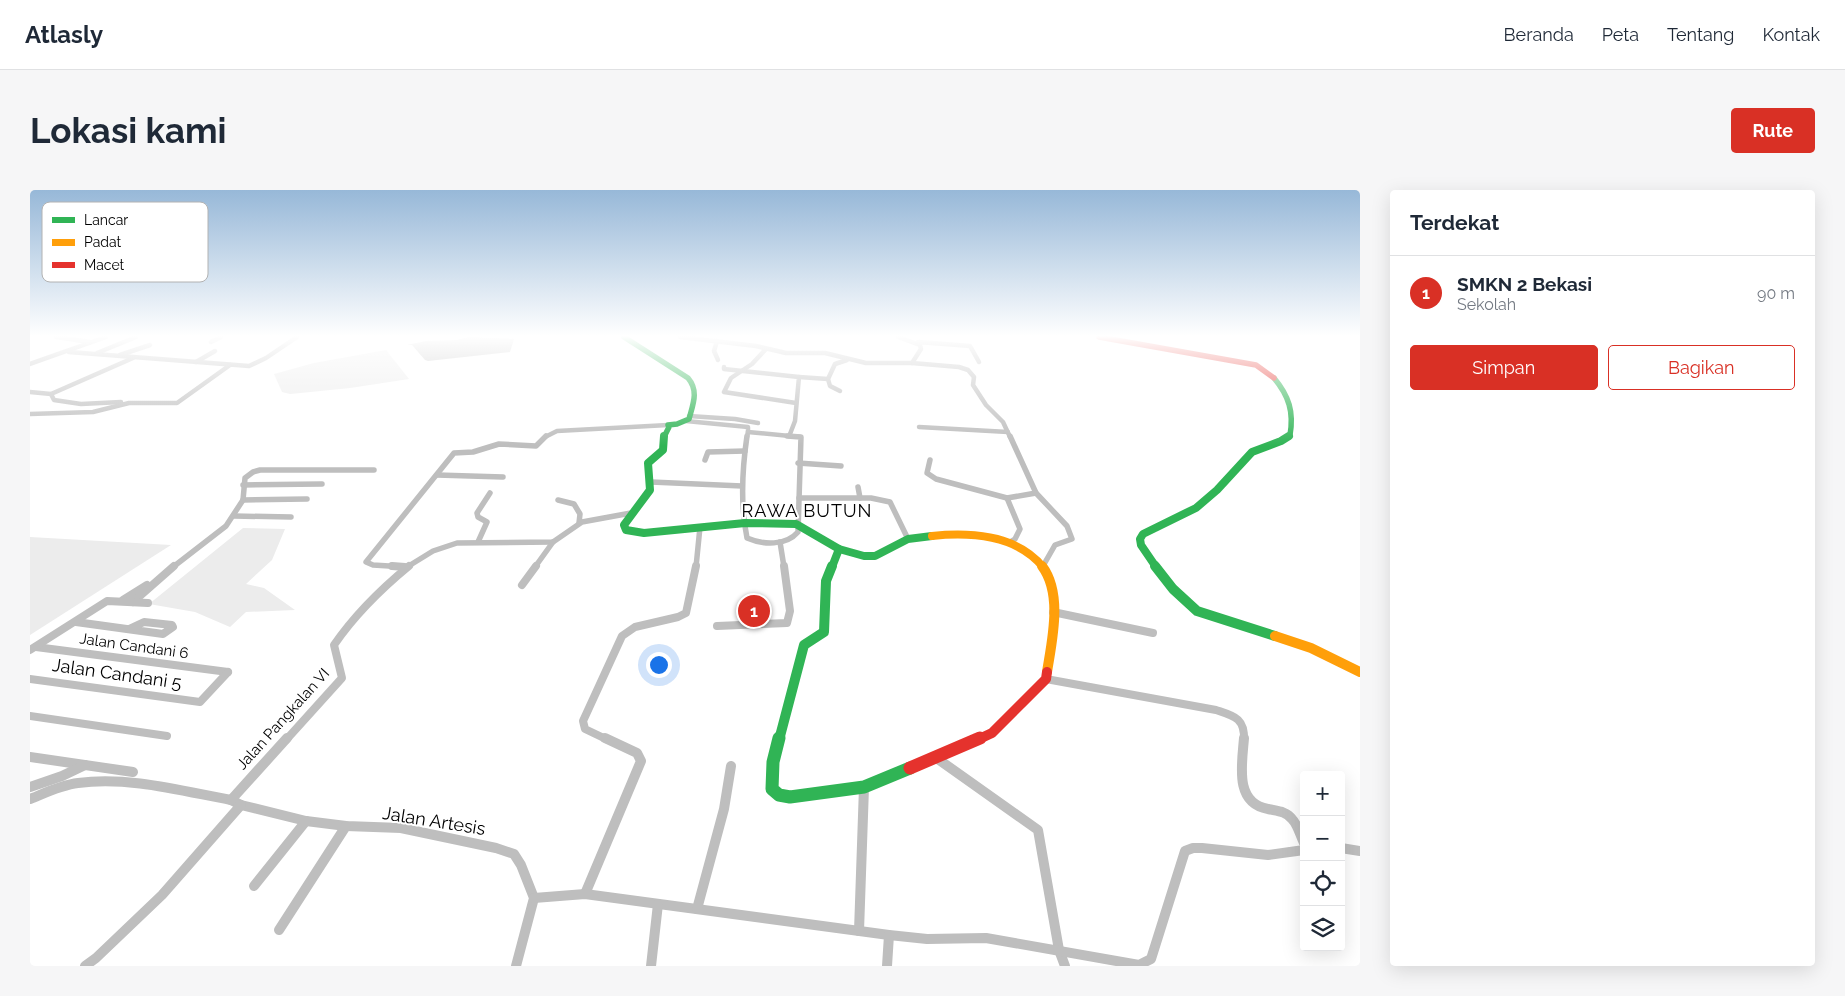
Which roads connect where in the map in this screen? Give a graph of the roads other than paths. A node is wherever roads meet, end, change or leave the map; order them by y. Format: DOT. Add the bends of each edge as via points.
graph roads {
  1 [pos="98,373"];
  2 [pos="219,373"];
  3 [pos="679,373"];
  4 [pos="737,373"];
  5 [pos="761,373"];
  6 [pos="831,373"];
  7 [pos="971,373"];
  8 [pos="1269,373"];
  9 [pos="799,377"];
  10 [pos="828,379"];
  11 [pos="840,391"];
  12 [pos="30,392"];
  13 [pos="50,394"];
  14 [pos="129,403"];
  15 [pos="796,403"];
  16 [pos="30,414"];
  17 [pos="688,418"];
  18 [pos="737,422"];
  19 [pos="758,423"];
  20 [pos="668,425"];
  21 [pos="919,427"];
  22 [pos="748,432"];
  23 [pos="1008,432"];
  24 [pos="790,434"];
  25 [pos="745,452"];
  26 [pos="705,460"];
  27 [pos="930,460"];
  28 [pos="798,463"];
  29 [pos="840,466"];
  30 [pos="374,470"];
  31 [pos="437,474"];
  32 [pos="503,477"];
  33 [pos="651,482"];
  34 [pos="322,484"];
  35 [pos="243,485"];
  36 [pos="742,486"];
  37 [pos="858,488"];
  38 [pos="490,493"];
  39 [pos="1036,493"];
  40 [pos="799,498"];
  41 [pos="860,498"];
  42 [pos="1007,498"];
  43 [pos="307,499"];
  44 [pos="243,500"];
  45 [pos="558,500"];
  46 [pos="631,513"];
  47 [pos="234,516"];
  48 [pos="291,517"];
  49 [pos="579,523"];
  50 [pos="745,523"];
  51 [pos="796,524"];
  52 [pos="700,528"];
  53 [pos="908,539"];
  54 [pos="478,542"];
  55 [pos="553,542"];
  56 [pos="780,542"];
  57 [pos="1010,542"];
  58 [pos="839,549"];
  59 [pos="1043,566"];
  60 [pos="405,567"];
  61 [pos="164,574"];
  62 [pos="522,585"];
  63 [pos="123,600"];
  64 [pos="133,602"];
  65 [pos="148,603"];
  66 [pos="1053,612"];
  67 [pos="76,622"];
  68 [pos="717,626"];
  69 [pos="129,629"];
  70 [pos="1153,633"];
  71 [pos="33,649"];
  72 [pos="1360,672"];
  73 [pos="30,679"];
  74 [pos="1046,679"];
  75 [pos="200,702"];
  76 [pos="30,716"];
  77 [pos="167,736"];
  78 [pos="30,757"];
  79 [pos="935,757"];
  80 [pos="85,765"];
  81 [pos="731,766"];
  82 [pos="134,772"];
  83 [pos="30,787"];
  84 [pos="864,787"];
  85 [pos="30,799"];
  86 [pos="236,802"];
  87 [pos="306,821"];
  88 [pos="346,826"];
  89 [pos="1300,835"];
  90 [pos="1345,849"];
  91 [pos="1300,851"];
  92 [pos="1360,851"];
  93 [pos="254,886"];
  94 [pos="585,894"];
  95 [pos="534,898"];
  96 [pos="658,904"];
  97 [pos="697,909"];
  98 [pos="279,930"];
  99 [pos="859,931"];
  100 [pos="889,935"];
  101 [pos="1059,950"];
  102 [pos="85,966"];
  103 [pos="516,966"];
  104 [pos="651,966"];
  105 [pos="887,966"];
  106 [pos="1065,966"];
  1 -- 13 [label="street"];
  2 -- 14 [label="street" via="177,403"];
  3 -- 17 [label="street" via="694,383"];
  4 -- 15 [label="street" via="724,388 725,392"];
  5 -- 9 [label="street"];
  6 -- 10 [label="street"];
  7 -- 23 [label="street" via="981,399"];
  8 -- 72 [label="street" via="1283,388 1293,416 1290,435 1252,452 1196,508 1143,534 1141,545 1172,592 1184,604 1311,648"];
  9 -- 10 [label="street"];
  9 -- 15 [label="street"];
  10 -- 11 [label="street" via="833,389"];
  12 -- 13 [label="street"];
  13 -- 14 [label="street" via="54,400 69,403"];
  14 -- 16 [label="street" via="93,412"];
  15 -- 24 [label="street"];
  17 -- 18 [label="street"];
  17 -- 20 [label="street"];
  18 -- 19 [label="street"];
  18 -- 22 [label="street" via="748,427"];
  20 -- 31 [label="street" via="557,431 548,434 536,446 499,444 473,452 454,453"];
  20 -- 33 [label="street" via="663,450 648,464"];
  21 -- 23 [label="street"];
  22 -- 24 [label="street"];
  22 -- 25 [label="street"];
  23 -- 39 [label="street"];
  24 -- 28 [label="street" via="801,439"];
  25 -- 26 [label="street" via="706,452"];
  25 -- 36 [label="street"];
  27 -- 42 [label="street" via="927,473 936,479"];
  28 -- 29 [label="street"];
  28 -- 40 [label="street"];
  30 -- 35 [label="street" via="260,470 245,478"];
  31 -- 32 [label="street"];
  31 -- 60 [label="street" via="366,562"];
  33 -- 36 [label="street"];
  33 -- 46 [label="street" via="650,491"];
  34 -- 35 [label="street"];
  35 -- 44 [label="street"];
  36 -- 50 [label="street"];
  37 -- 41 [label="street"];
  38 -- 54 [label="street" via="477,513 487,522"];
  39 -- 42 [label="street"];
  39 -- 59 [label="street" via="1067,526 1072,539 1055,545"];
  40 -- 41 [label="street"];
  40 -- 51 [label="street"];
  41 -- 53 [label="street" via="890,502"];
  42 -- 57 [label="street" via="1020,529"];
  43 -- 44 [label="street"];
  44 -- 47 [label="street"];
  45 -- 49 [label="street" via="574,504 580,514"];
  46 -- 49 [label="street"];
  46 -- 52 [label="street" via="624,525 630,532"];
  47 -- 48 [label="street"];
  47 -- 61 [label="street" via="226,526"];
  49 -- 55 [label="street"];
  50 -- 51 [label="street"];
  50 -- 52 [label="street"];
  50 -- 56 [label="street" via="748,540"];
  51 -- 56 [label="street" via="798,532 795,537"];
  51 -- 58 [label="street"];
  52 -- 94 [label="street" via="698,558 686,613 635,627 622,636 586,709 585,730 638,753 641,761"];
  53 -- 57 [label="street" via="974,534"];
  53 -- 58 [label="street" via="875,556 859,556"];
  54 -- 55 [label="street, Jalan Pangkalan VI"];
  54 -- 60 [label="street, Jalan Pangkalan VI" via="456,542 436,548"];
  55 -- 62 [label="street"];
  56 -- 68 [label="street" via="790,611 787,624"];
  57 -- 59 [label="street"];
  58 -- 84 [label="street" via="826,581 824,632 804,645 773,762 771,784 779,795 790,797"];
  59 -- 66 [label="street" via="1052,587"];
  60 -- 86 [label="street, Jalan Pangkalan VI" via="354,618 334,645 336,658 342,667 342,678"];
  61 -- 63 [label="street"];
  61 -- 64 [label="street"];
  63 -- 64 [label="street"];
  63 -- 67 [label="street" via="114,600"];
  64 -- 65 [label="street"];
  66 -- 70 [label="street"];
  66 -- 74 [label="street" via="1054,634"];
  67 -- 69 [label="street"];
  67 -- 71 [label="street"];
  71 -- 75 [label="street, Jalan Candani 6" via="228,672"];
  73 -- 75 [label="street, Jalan Candani 5"];
  74 -- 79 [label="street" via="992,733"];
  74 -- 89 [label="street" via="1167,700 1235,716 1244,728 1244,784 1249,801 1255,806 1285,813 1293,819"];
  76 -- 77 [label="street"];
  78 -- 80 [label="street"];
  79 -- 84 [label="street"];
  79 -- 101 [label="street" via="1038,830"];
  80 -- 82 [label="street"];
  80 -- 83 [label="street"];
  81 -- 97 [label="street" via="724,809"];
  84 -- 99 [label="street"];
  85 -- 86 [label="street" via="75,784 97,781 147,786"];
  86 -- 87 [label="street, Jalan Artesis"];
  86 -- 102 [label="street" via="162,895"];
  87 -- 88 [label="street, Jalan Artesis"];
  87 -- 93 [label="street"];
  88 -- 95 [label="street, Jalan Artesis" via="401,828 514,854"];
  88 -- 98 [label="street"];
  90 -- 92 [label="street"];
  91 -- 101 [label="street" via="1268,855 1193,848 1185,851 1151,959 1139,965"];
  94 -- 95 [label="street"];
  94 -- 96 [label="street"];
  95 -- 103 [label="street"];
  96 -- 97 [label="street"];
  96 -- 104 [label="street"];
  97 -- 99 [label="street"];
  99 -- 100 [label="street"];
  100 -- 101 [label="street" via="927,939 986,938"];
  100 -- 105 [label="street"];
  101 -- 106 [label="street"];
}
